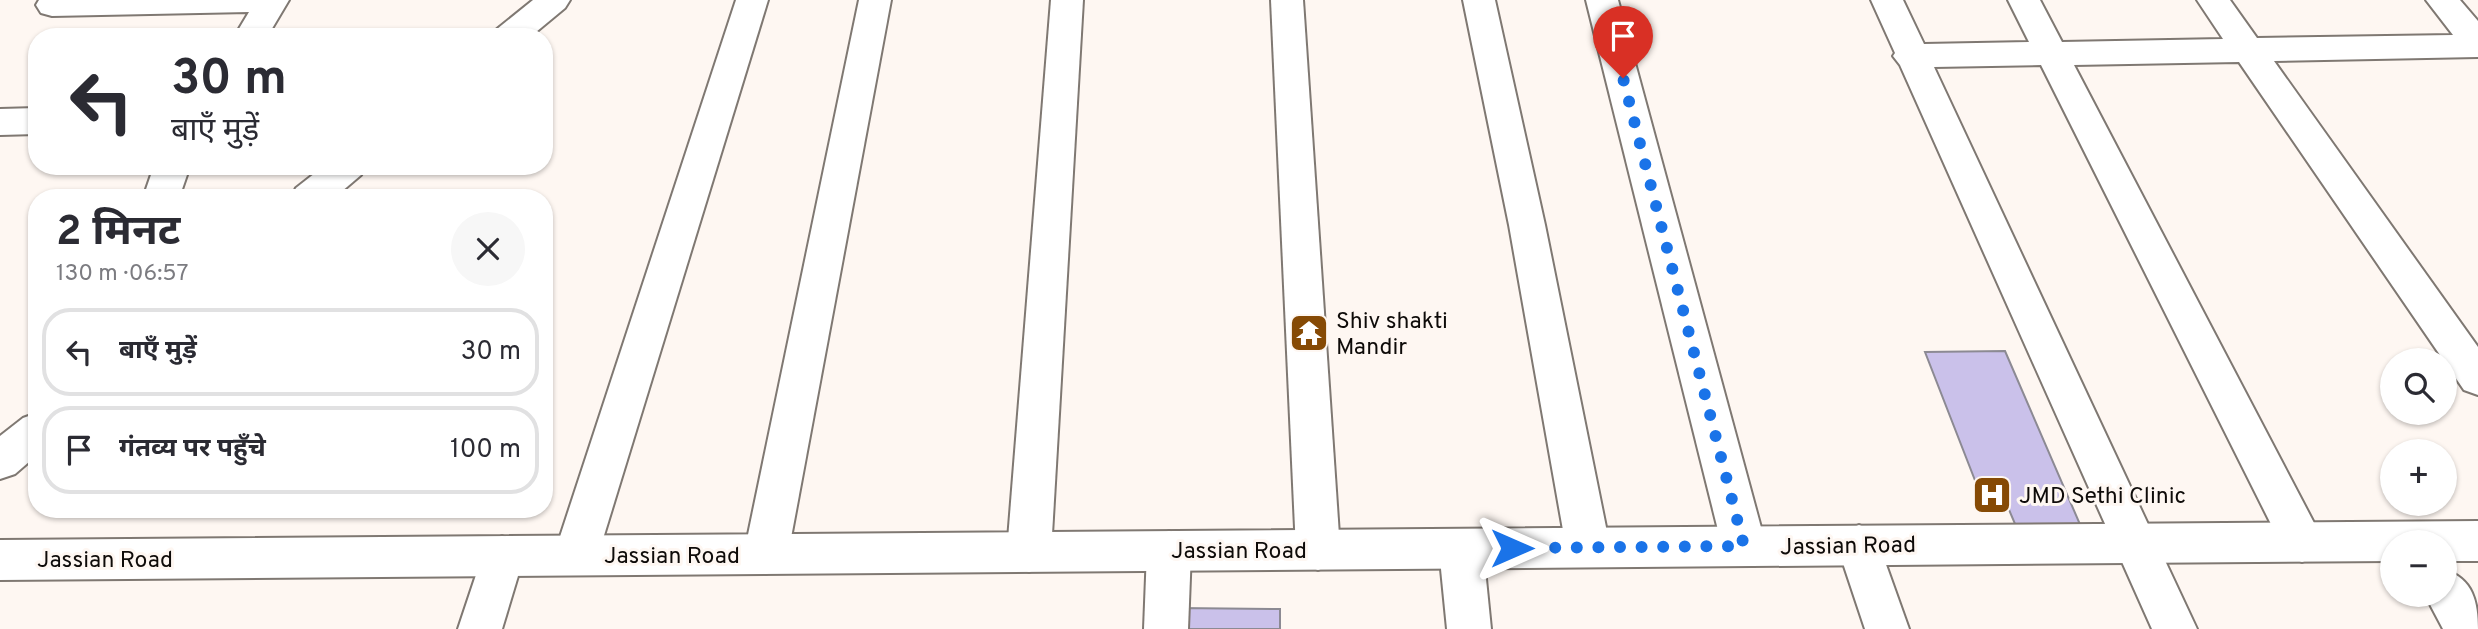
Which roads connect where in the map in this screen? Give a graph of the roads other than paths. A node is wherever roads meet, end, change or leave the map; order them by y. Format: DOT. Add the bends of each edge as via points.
graph roads {
  1 [pos="554,0"];
  2 [pos="752,0"];
  3 [pos="875,0"];
  4 [pos="1067,0"];
  5 [pos="1287,0"];
  6 [pos="1479,0"];
  7 [pos="1602,0"];
  8 [pos="1887,0"];
  9 [pos="2024,0"];
  10 [pos="2213,0"];
  11 [pos="2442,0"];
  12 [pos="272,1"];
  13 [pos="107,2"];
  14 [pos="52,5"];
  15 [pos="256,28"];
  16 [pos="520,28"];
  17 [pos="2478,45"];
  18 [pos="2248,50"];
  19 [pos="2052,54"];
  20 [pos="1910,56"];
  21 [pos="0,121"];
  22 [pos="28,121"];
  23 [pos="337,175"];
  24 [pos="320,189"];
  25 [pos="2478,378"];
  26 [pos="28,438"];
  27 [pos="0,461"];
  28 [pos="2457,541"];
  29 [pos="2478,541"];
  30 [pos="2302,542"];
  31 [pos="2380,542"];
  32 [pos="2137,543"];
  33 [pos="1859,545"];
  34 [pos="1744,546"];
  35 [pos="1588,547"];
  36 [pos="1461,549"];
  37 [pos="1318,550"];
  38 [pos="1169,551"];
  39 [pos="1029,552"];
  40 [pos="766,554"];
  41 [pos="576,555"];
  42 [pos="502,556"];
  43 [pos="0,560"];
  44 [pos="2455,607"];
  45 [pos="480,629"];
  46 [pos="1167,629"];
  47 [pos="1469,629"];
  48 [pos="1887,629"];
  49 [pos="2175,629"];
  50 [pos="2467,629"];
  1 -- 16 [label="street"];
  2 -- 41 [label="street"];
  3 -- 40 [label="street"];
  4 -- 39 [label="street"];
  5 -- 37 [label="street"];
  6 -- 35 [label="street"];
  7 -- 34 [label="street"];
  8 -- 20 [label="street"];
  9 -- 19 [label="street"];
  10 -- 18 [label="street"];
  11 -- 17 [label="street"];
  12 -- 13 [label="street"];
  12 -- 15 [label="street"];
  13 -- 14 [label="street"];
  17 -- 18 [label="street"];
  18 -- 19 [label="street"];
  18 -- 25 [label="street"];
  19 -- 20 [label="street"];
  19 -- 30 [label="street"];
  20 -- 32 [label="street"];
  21 -- 22 [label="street"];
  23 -- 24 [label="street"];
  26 -- 27 [label="street"];
  28 -- 29 [label="street, Jassian Road"];
  30 -- 31 [label="street, Jassian Road"];
  30 -- 32 [label="street, Jassian Road"];
  32 -- 33 [label="street, Jassian Road"];
  32 -- 49 [label="street"];
  33 -- 34 [label="street, Jassian Road"];
  33 -- 48 [label="street"];
  34 -- 35 [label="street, Jassian Road"];
  35 -- 36 [label="street, Jassian Road"];
  36 -- 37 [label="street, Jassian Road"];
  36 -- 47 [label="street"];
  37 -- 38 [label="street, Jassian Road"];
  38 -- 39 [label="street, Jassian Road"];
  38 -- 46 [label="street"];
  39 -- 40 [label="street, Jassian Road"];
  40 -- 41 [label="street, Jassian Road"];
  41 -- 42 [label="street, Jassian Road"];
  42 -- 43 [label="street, Jassian Road"];
  42 -- 45 [label="street"];
  44 -- 50 [label="street"];
}
